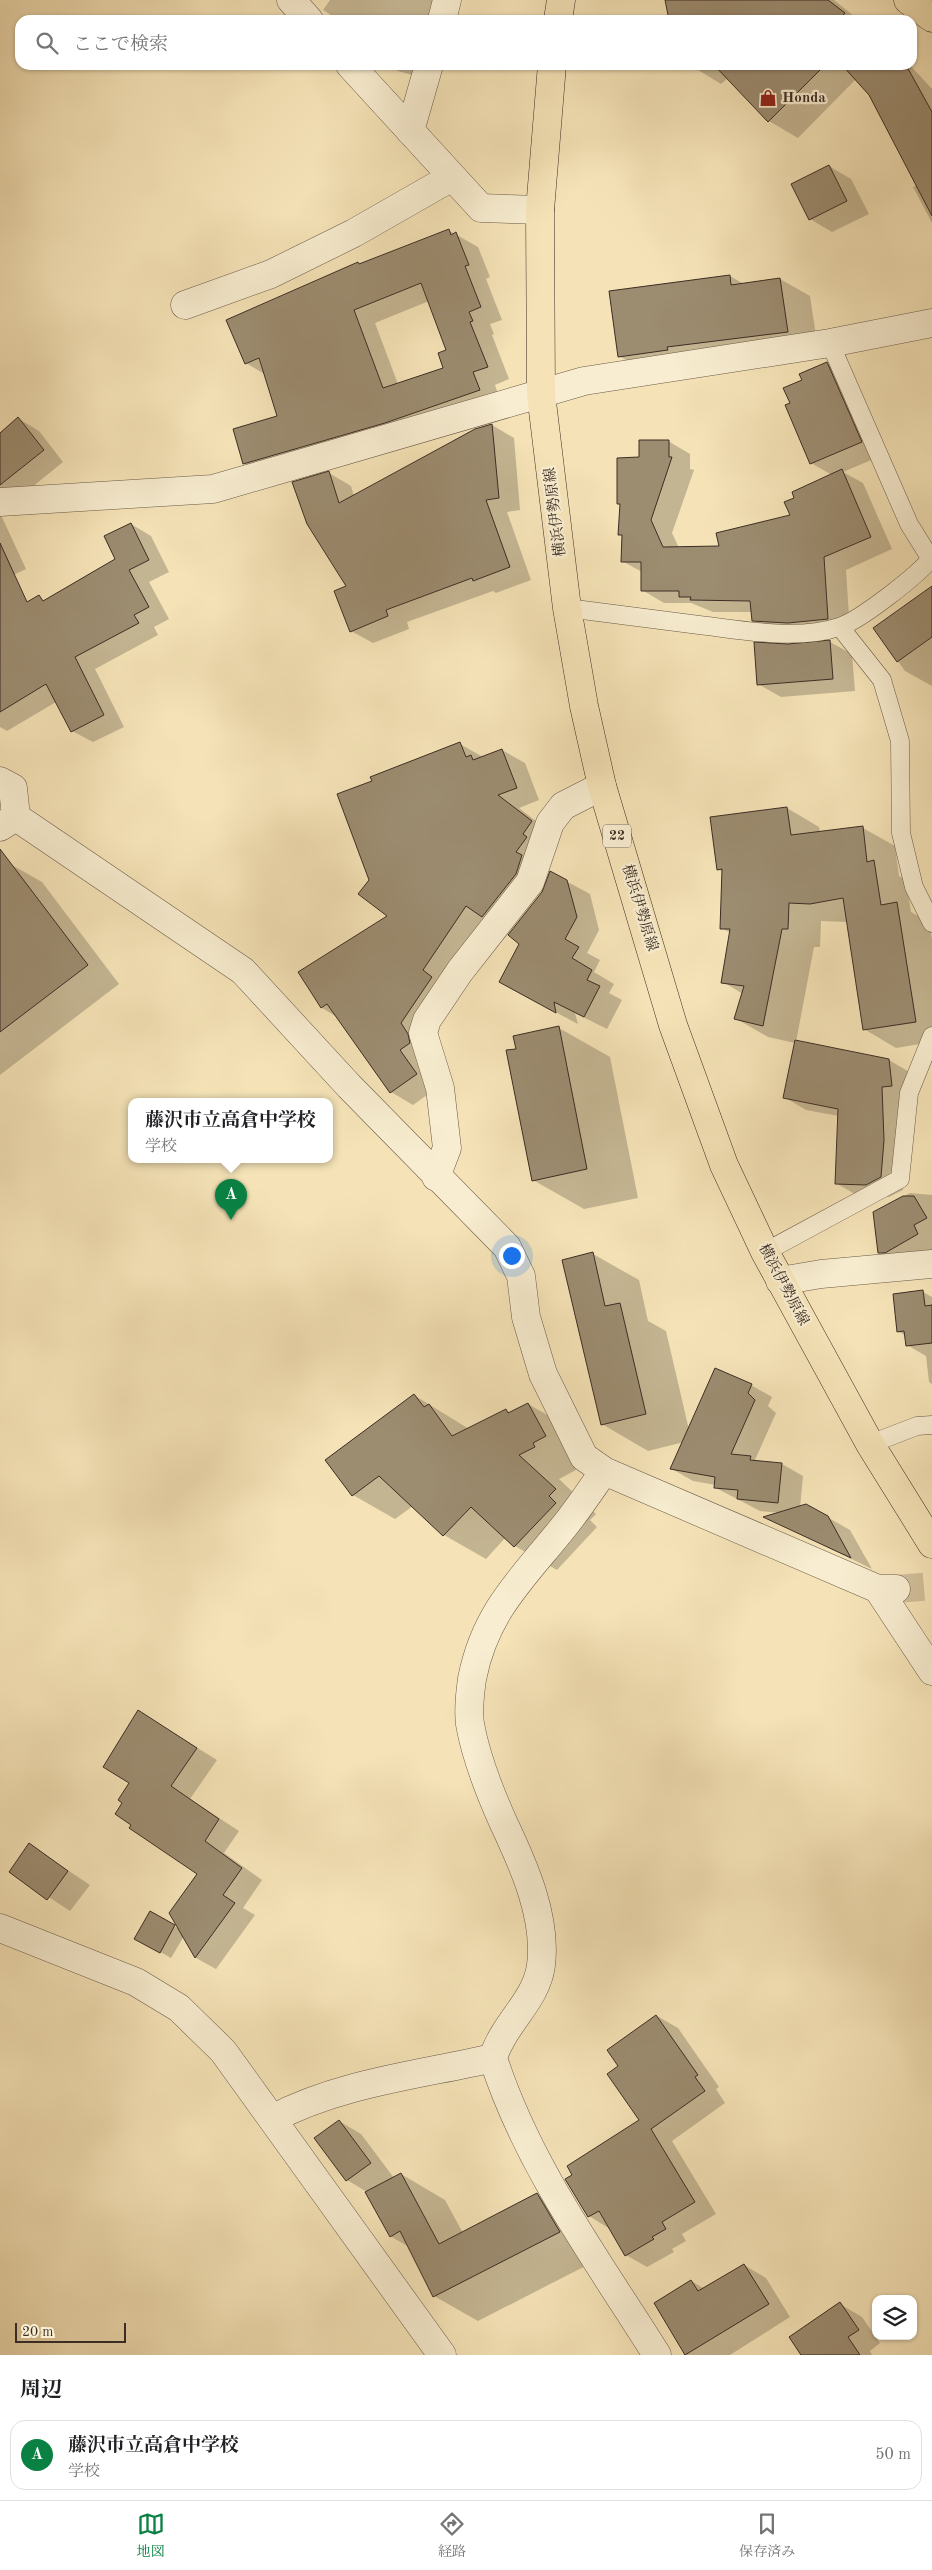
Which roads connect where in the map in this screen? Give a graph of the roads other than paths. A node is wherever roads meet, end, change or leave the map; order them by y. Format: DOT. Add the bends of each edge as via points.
graph roads {
  1 [pos="290,0"];
  2 [pos="447,0"];
  3 [pos="561,0"];
  4 [pos="908,0"];
  5 [pos="304,15"];
  6 [pos="443,15"];
  7 [pos="559,15"];
  8 [pos="932,18"];
  9 [pos="354,70"];
  10 [pos="428,70"];
  11 [pos="552,70"];
  12 [pos="410,132"];
  13 [pos="452,177"];
  14 [pos="540,210"];
  15 [pos="185,305"];
  16 [pos="932,323"];
  17 [pos="830,343"];
  18 [pos="541,394"];
  19 [pos="0,502"];
  20 [pos="931,559"];
  21 [pos="567,608"];
  22 [pos="840,627"];
  23 [pos="0,781"];
  24 [pos="602,786"];
  25 [pos="8,822"];
  26 [pos="932,923"];
  27 [pos="932,1036"];
  28 [pos="436,1177"];
  29 [pos="765,1252"];
  30 [pos="932,1264"];
  31 [pos="780,1281"];
  32 [pos="932,1424"];
  33 [pos="870,1444"];
  34 [pos="604,1471"];
  35 [pos="932,1544"];
  36 [pos="932,1671"];
  37 [pos="0,1928"];
  38 [pos="493,2058"];
  39 [pos="272,2119"];
  40 [pos="442,2355"];
  41 [pos="657,2355"];
  1 -- 5 [label="street"];
  2 -- 6 [label="street"];
  3 -- 7 [label="main road"];
  4 -- 8 [label="main road"];
  9 -- 12 [label="street"];
  10 -- 12 [label="street"];
  11 -- 14 [label="main road, 横浜伊勢原線 / 22"];
  12 -- 13 [label="street"];
  13 -- 14 [label="street" via="481,208"];
  13 -- 15 [label="street" via="354,233 271,274"];
  14 -- 18 [label="main road, 横浜伊勢原線 / 22"];
  16 -- 17 [label="street"];
  17 -- 18 [label="street" via="584,381"];
  17 -- 20 [label="lane" via="909,524"];
  18 -- 19 [label="street" via="213,489"];
  18 -- 21 [label="main road, 横浜伊勢原線 / 22"];
  20 -- 22 [label="lane" via="914,578"];
  21 -- 22 [label="lane" via="768,633"];
  21 -- 24 [label="main road, 横浜伊勢原線 / 22"];
  22 -- 26 [label="lane" via="882,680 900,741 901,834 914,887"];
  23 -- 25 [label="street" via="12,788"];
  24 -- 28 [label="street" via="563,806 550,823 530,882 460,971 427,1020 423,1033 440,1088 447,1148"];
  24 -- 29 [label="main road, 横浜伊勢原線 / 22" via="673,1025 697,1094 724,1165"];
  25 -- 28 [label="street" via="243,971"];
  27 -- 29 [label="lane" via="909,1093 900,1179"];
  28 -- 34 [label="street" via="507,1247 521,1276 526,1317 543,1374 584,1457"];
  29 -- 31 [label="main road, 横浜伊勢原線 / 22"];
  30 -- 31 [label="street"];
  31 -- 33 [label="main road, 横浜伊勢原線 / 22"];
  32 -- 33 [label="lane" via="917,1426"];
  33 -- 35 [label="main road, 横浜伊勢原線 / 22"];
  34 -- 36 [label="street" via="887,1589"];
  34 -- 38 [label="street" via="506,1596 488,1625 475,1664 470,1691 470,1723 496,1805 526,1877 543,1945 541,1968 531,1993 505,2031"];
  37 -- 39 [label="street" via="136,1982 179,2008 223,2051"];
  38 -- 39 [label="street" via="309,2100"];
  38 -- 41 [label="street" via="529,2145 559,2203"];
  39 -- 40 [label="street"];
}
